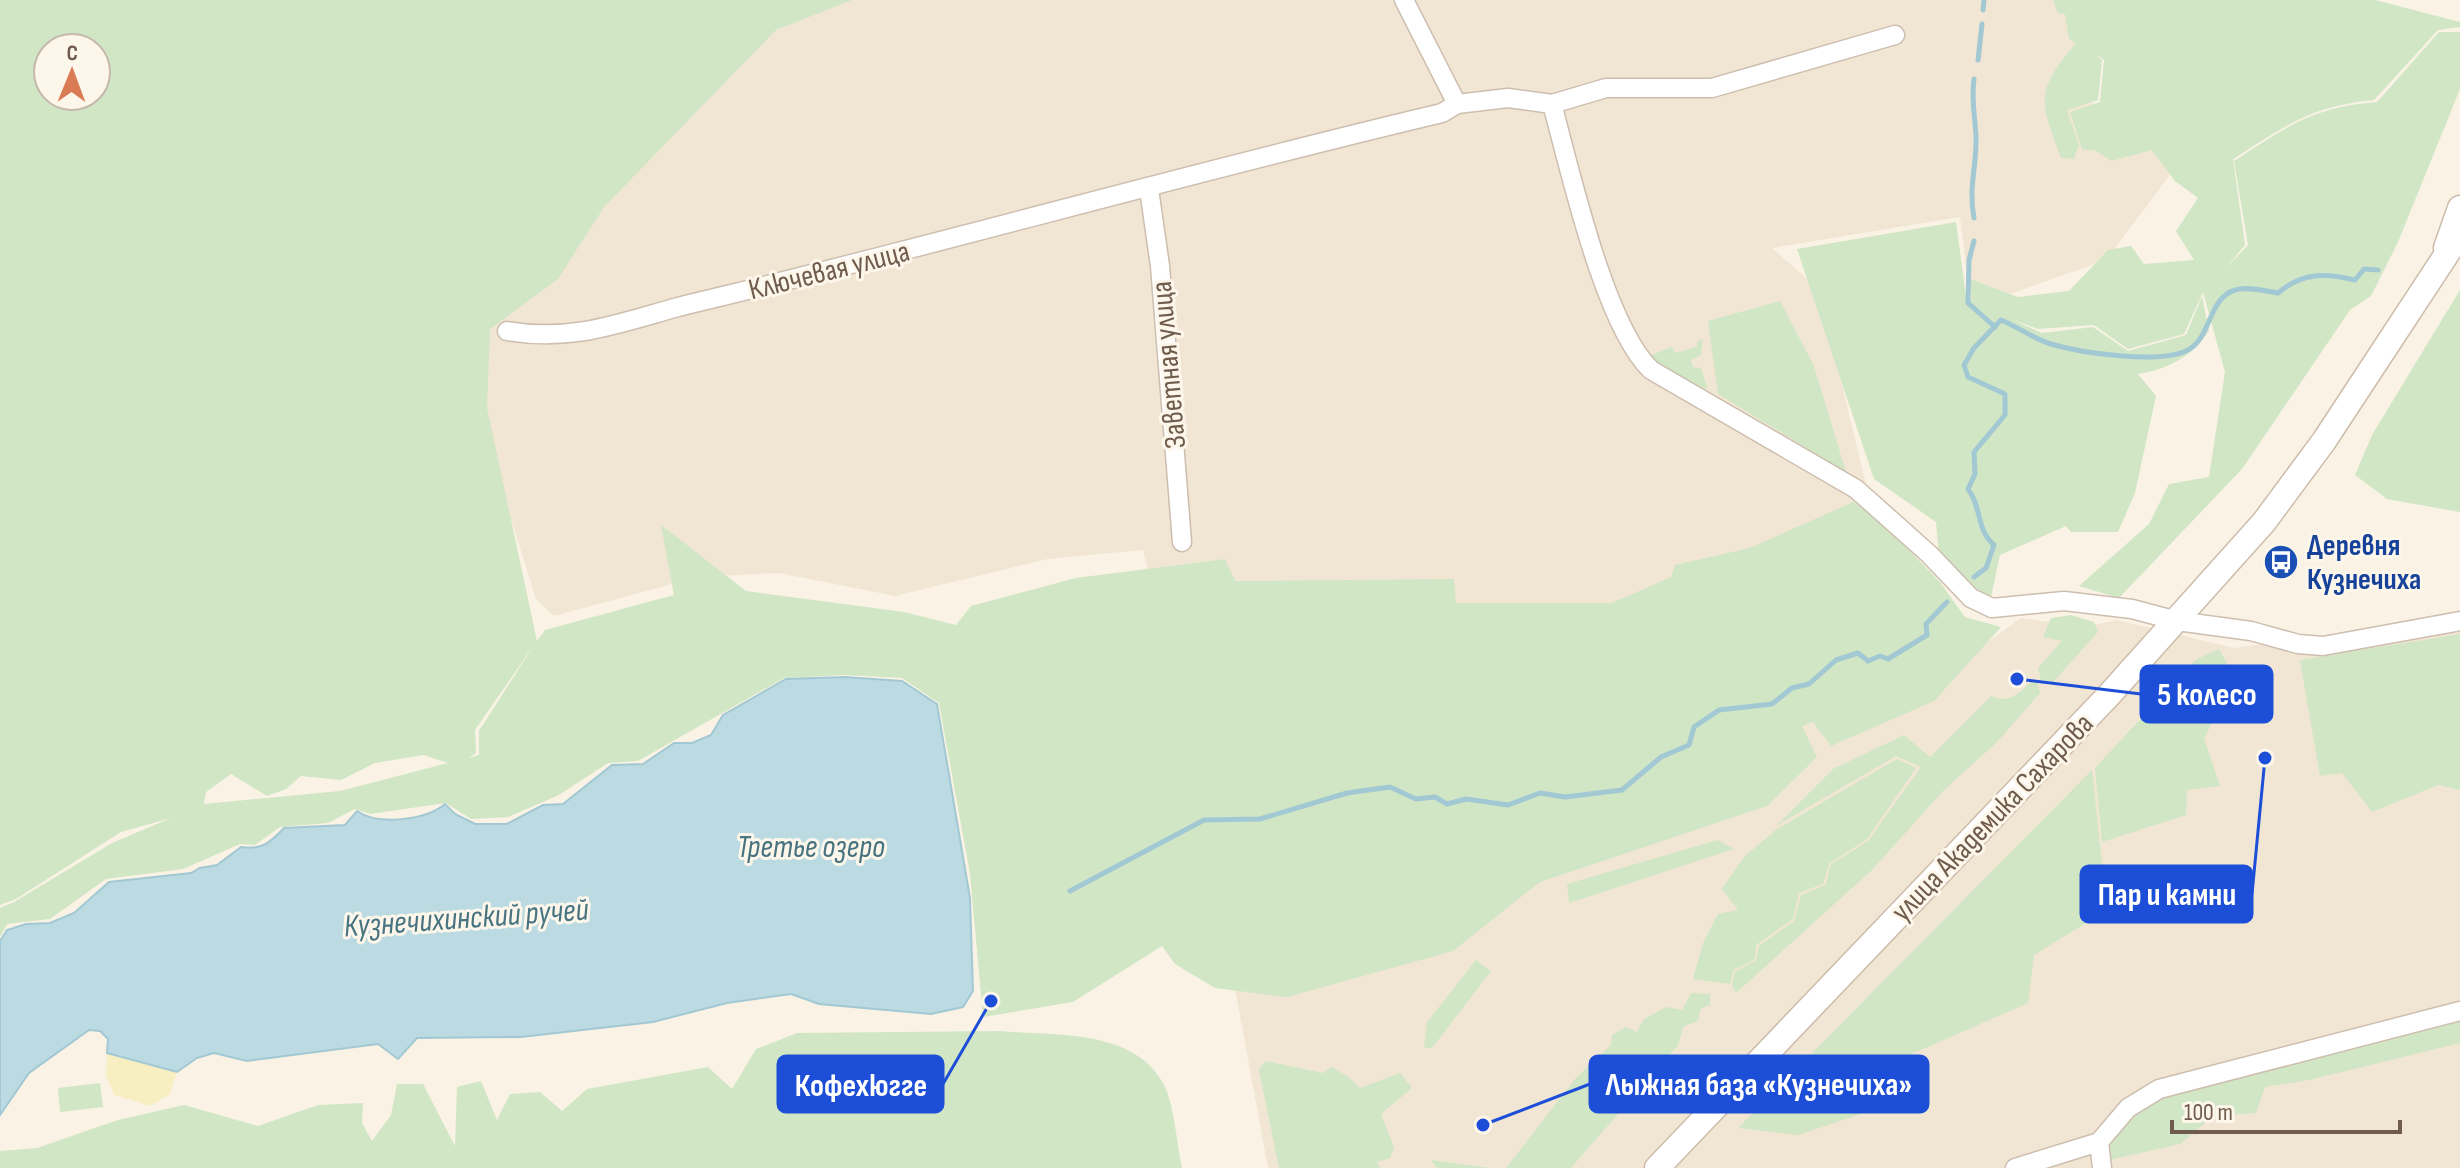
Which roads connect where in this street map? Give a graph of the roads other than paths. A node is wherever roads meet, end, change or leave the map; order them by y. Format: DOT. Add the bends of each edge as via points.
graph roads {
  1 [pos="1404,0"];
  2 [pos="1895,35"];
  3 [pos="1457,104"];
  4 [pos="1552,104"];
  5 [pos="1149,189"];
  6 [pos="2460,208"];
  7 [pos="2460,234"];
  8 [pos="2444,254"];
  9 [pos="507,331"];
  10 [pos="1182,542"];
  11 [pos="2177,621"];
  12 [pos="2460,621"];
  13 [pos="2460,1011"];
  14 [pos="2099,1142"];
  15 [pos="1657,1168"];
  16 [pos="2015,1168"];
  17 [pos="2102,1168"];
  1 -- 3 [label="street"];
  2 -- 4 [label="street" via="1712,88 1606,88"];
  3 -- 4 [label="street, Ключевая улица" via="1508,98"];
  3 -- 5 [label="street, Ключевая улица" via="1442,113 1269,153"];
  4 -- 11 [label="street" via="1600,267 1641,361 1651,370 1856,489 1971,598 1992,608 2064,601"];
  5 -- 9 [label="street, Ключевая улица" via="596,331 543,337"];
  5 -- 10 [label="street, Заветная улица"];
  6 -- 8 [label="main road, улица Академика Сахарова"];
  7 -- 8 [label="main road, улица Академика Сахарова"];
  8 -- 11 [label="main road, улица Академика Сахарова" via="2324,441 2264,522"];
  11 -- 12 [label="street" via="2323,646"];
  11 -- 15 [label="main road, улица Академика Сахарова"];
  13 -- 14 [label="street" via="2159,1089 2128,1108"];
  14 -- 16 [label="street"];
  14 -- 17 [label="street"];
}
